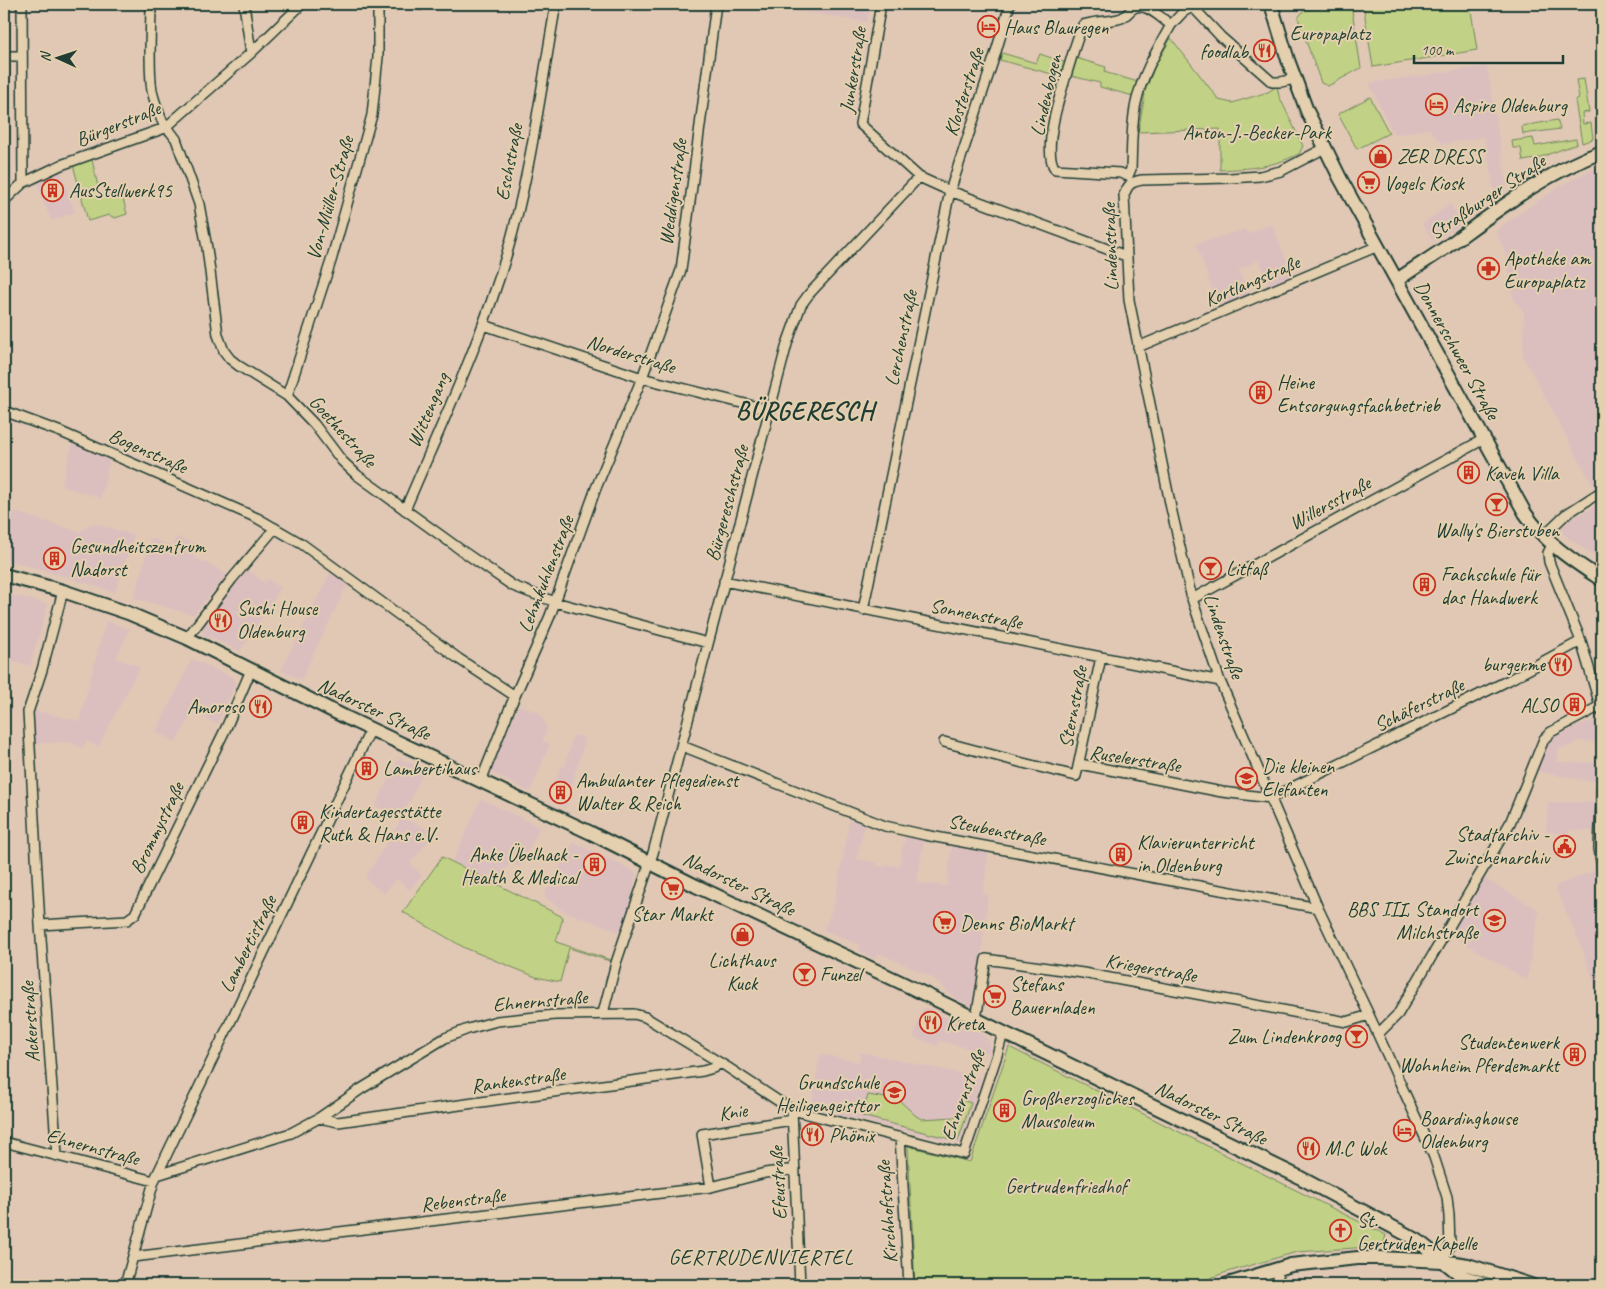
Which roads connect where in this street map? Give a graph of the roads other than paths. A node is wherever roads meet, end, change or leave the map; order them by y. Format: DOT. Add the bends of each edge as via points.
graph roads {
  1 [pos="22,4"];
  2 [pos="152,4"];
  3 [pos="244,4"];
  4 [pos="302,4"];
  5 [pos="378,4"];
  6 [pos="556,4"];
  7 [pos="716,4"];
  8 [pos="881,4"];
  9 [pos="1010,4"];
  10 [pos="1271,4"];
  11 [pos="1191,5"];
  12 [pos="1172,26"];
  13 [pos="251,53"];
  14 [pos="4,56"];
  15 [pos="22,56"];
  16 [pos="1294,79"];
  17 [pos="165,128"];
  18 [pos="1325,148"];
  19 [pos="1602,152"];
  20 [pos="918,177"];
  21 [pos="1129,179"];
  22 [pos="23,183"];
  23 [pos="950,190"];
  24 [pos="4,200"];
  25 [pos="1378,246"];
  26 [pos="1126,256"];
  27 [pos="1397,280"];
  28 [pos="484,325"];
  29 [pos="1138,347"];
  30 [pos="642,378"];
  31 [pos="287,396"];
  32 [pos="769,410"];
  33 [pos="4,411"];
  34 [pos="1484,439"];
  35 [pos="1602,491"];
  36 [pos="405,510"];
  37 [pos="275,528"];
  38 [pos="1548,541"];
  39 [pos="4,574"];
  40 [pos="1602,580"];
  41 [pos="724,582"];
  42 [pos="64,591"];
  43 [pos="1192,599"];
  44 [pos="555,602"];
  45 [pos="863,610"];
  46 [pos="187,638"];
  47 [pos="1582,641"];
  48 [pos="708,643"];
  49 [pos="1101,657"];
  50 [pos="251,670"];
  51 [pos="1220,681"];
  52 [pos="515,696"];
  53 [pos="1602,708"];
  54 [pos="371,729"];
  55 [pos="944,742"];
  56 [pos="682,746"];
  57 [pos="1080,764"];
  58 [pos="481,781"];
  59 [pos="1602,782"];
  60 [pos="1271,798"];
  61 [pos="650,862"];
  62 [pos="1602,870"];
  63 [pos="1318,908"];
  64 [pos="40,925"];
  65 [pos="603,1013"];
  66 [pos="1370,1015"];
  67 [pos="976,1020"];
  68 [pos="1003,1033"];
  69 [pos="1378,1034"];
  70 [pos="720,1063"];
  71 [pos="792,1110"];
  72 [pos="319,1118"];
  73 [pos="792,1120"];
  74 [pos="900,1137"];
  75 [pos="4,1142"];
  76 [pos="57,1155"];
  77 [pos="795,1169"];
  78 [pos="155,1178"];
  79 [pos="711,1186"];
  80 [pos="133,1257"];
  81 [pos="1442,1261"];
  82 [pos="1278,1278"];
  83 [pos="1481,1284"];
  84 [pos="125,1285"];
  85 [pos="800,1285"];
  86 [pos="909,1285"];
  87 [pos="1225,1285"];
  88 [pos="1531,1285"];
  1 -- 15 [label="street"];
  2 -- 17 [label="street, Goethestraße" via="151,78 155,104"];
  3 -- 13 [label="street"];
  4 -- 13 [label="street, Bürgerstraße"];
  5 -- 31 [label="street, Von-Müller-Straße" via="378,57 372,115 332,261"];
  6 -- 28 [label="street, Eschstraße" via="520,199"];
  7 -- 30 [label="street, Weddigenstraße" via="680,270"];
  8 -- 20 [label="street, Junkerstraße" via="860,124"];
  9 -- 23 [label="street, Klosterstraße"];
  10 -- 16 [label="street, Donnerschweer Straße"];
  11 -- 12 [label="street"];
  11 -- 16 [label="street" via="1221,37 1272,82"];
  12 -- 21 [label="street" via="1149,65 1136,101"];
  12 -- 21 [label="street, Lindenbogen" via="1140,6 1120,19 1083,25 1056,109 1051,152 1054,169 1120,173"];
  13 -- 17 [label="street, Bürgerstraße"];
  14 -- 15 [label="street"];
  15 -- 22 [label="street"];
  16 -- 18 [label="street, Donnerschweer Straße"];
  17 -- 22 [label="street, Bürgerstraße" via="61,165"];
  17 -- 31 [label="street, Goethestraße" via="176,140 198,204 218,335 224,351 239,366"];
  18 -- 21 [label="street, Lindenstraße" via="1281,170 1260,176"];
  18 -- 25 [label="street, Donnerschweer Straße"];
  19 -- 27 [label="street, Straßburger Straße" via="1558,171"];
  20 -- 23 [label="street"];
  20 -- 32 [label="street, Bürgereschstraße" via="801,305"];
  21 -- 26 [label="street, Lindenstraße" via="1124,195"];
  22 -- 24 [label="street, Bürgerstraße"];
  23 -- 26 [label="street"];
  23 -- 45 [label="street, Lerchenstraße"];
  25 -- 27 [label="street, Donnerschweer Straße"];
  25 -- 29 [label="street, Kortlangstraße"];
  26 -- 29 [label="street, Lindenstraße" via="1129,300"];
  27 -- 34 [label="street, Donnerschweer Straße"];
  28 -- 30 [label="street, Norderstraße"];
  28 -- 36 [label="street, Wittengang"];
  29 -- 43 [label="street, Lindenstraße"];
  30 -- 32 [label="street, Norderstraße"];
  30 -- 44 [label="street, Lehmkuhlenstraße" via="596,488"];
  31 -- 36 [label="street, Goethestraße" via="314,424 342,461"];
  32 -- 41 [label="street, Bürgereschstraße"];
  33 -- 37 [label="street, Bogenstraße" via="68,435"];
  34 -- 38 [label="street, Donnerschweer Straße" via="1525,513"];
  34 -- 43 [label="street, Willersstraße"];
  35 -- 38 [label="street" via="1565,515"];
  36 -- 44 [label="street, Goethestraße" via="513,586"];
  37 -- 46 [label="street"];
  37 -- 52 [label="street, Bogenstraße"];
  38 -- 40 [label="street, Donnerschweer Straße"];
  38 -- 47 [label="street" via="1549,562"];
  39 -- 42 [label="street, Nadorster Straße"];
  41 -- 45 [label="street, Sonnenstraße"];
  41 -- 48 [label="street, Bürgereschstraße"];
  42 -- 46 [label="street, Nadorster Straße" via="133,614"];
  42 -- 64 [label="street, Ackerstraße" via="28,712"];
  43 -- 51 [label="street, Lindenstraße"];
  44 -- 48 [label="street, Goethestraße"];
  44 -- 52 [label="street, Lehmkuhlenstraße"];
  45 -- 49 [label="street, Sonnenstraße"];
  46 -- 50 [label="street, Nadorster Straße"];
  47 -- 53 [label="street"];
  47 -- 60 [label="street, Schäferstraße"];
  48 -- 56 [label="street, Bürgereschstraße"];
  49 -- 51 [label="street, Sonnenstraße"];
  49 -- 57 [label="street, Sternstraße"];
  50 -- 54 [label="street, Nadorster Straße"];
  50 -- 64 [label="street, Brommystraße" via="135,914 127,920"];
  51 -- 60 [label="street, Lindenstraße"];
  52 -- 58 [label="street, Lehmkuhlenstraße"];
  53 -- 69 [label="street" via="1551,732 1544,739 1510,822 1398,1014"];
  54 -- 58 [label="street, Nadorster Straße"];
  54 -- 78 [label="street, Lambertistraße"];
  55 -- 57 [label="street, Ruselerstraße" via="1076,776"];
  56 -- 61 [label="street, Bürgereschstraße"];
  56 -- 63 [label="street, Steubenstraße" via="885,826"];
  57 -- 60 [label="street, Ruselerstraße" via="1222,792"];
  58 -- 61 [label="street, Nadorster Straße"];
  59 -- 62 [label="street" via="1599,848"];
  60 -- 63 [label="street, Lindenstraße"];
  61 -- 65 [label="street, Bürgereschstraße"];
  61 -- 67 [label="street, Nadorster Straße"];
  63 -- 66 [label="street, Lindenstraße"];
  64 -- 76 [label="street, Ackerstraße"];
  65 -- 70 [label="street, Ehnernstraße" via="645,1017"];
  65 -- 72 [label="street, Ehnernstraße" via="497,1020 468,1029 445,1038"];
  66 -- 67 [label="street, Kriegerstraße" via="1347,1022 1101,976 986,959"];
  66 -- 69 [label="street, Lindenstraße"];
  67 -- 68 [label="street, Nadorster Straße"];
  68 -- 74 [label="street, Ehnernstraße" via="964,1154"];
  68 -- 81 [label="street, Nadorster Straße" via="1298,1177 1417,1240"];
  69 -- 81 [label="street, Lindenstraße" via="1434,1157 1446,1191 1450,1246"];
  70 -- 71 [label="street, Ehnernstraße"];
  70 -- 72 [label="street, Rankenstraße" via="703,1071 552,1093 338,1122"];
  71 -- 73 [label="street, Efeustraße"];
  71 -- 74 [label="street, Ehnernstraße"];
  72 -- 78 [label="street, Ehnernstraße" via="291,1133"];
  73 -- 77 [label="street, Efeustraße"];
  73 -- 79 [label="street, Knie" via="702,1134"];
  74 -- 86 [label="street, Kirchhofstraße"];
  75 -- 76 [label="street, Ehnernstraße"];
  76 -- 78 [label="street, Ehnernstraße"];
  77 -- 79 [label="street, Rebenstraße"];
  77 -- 85 [label="street, Efeustraße"];
  78 -- 80 [label="street, Lambertistraße"];
  79 -- 80 [label="street, Rebenstraße"];
  80 -- 84 [label="street, Lambertistraße"];
  81 -- 82 [label="street" via="1358,1258 1310,1262"];
  81 -- 83 [label="street, Nadorster Straße" via="1462,1276"];
  81 -- 88 [label="street" via="1468,1265"];
  82 -- 87 [label="street"];
}
